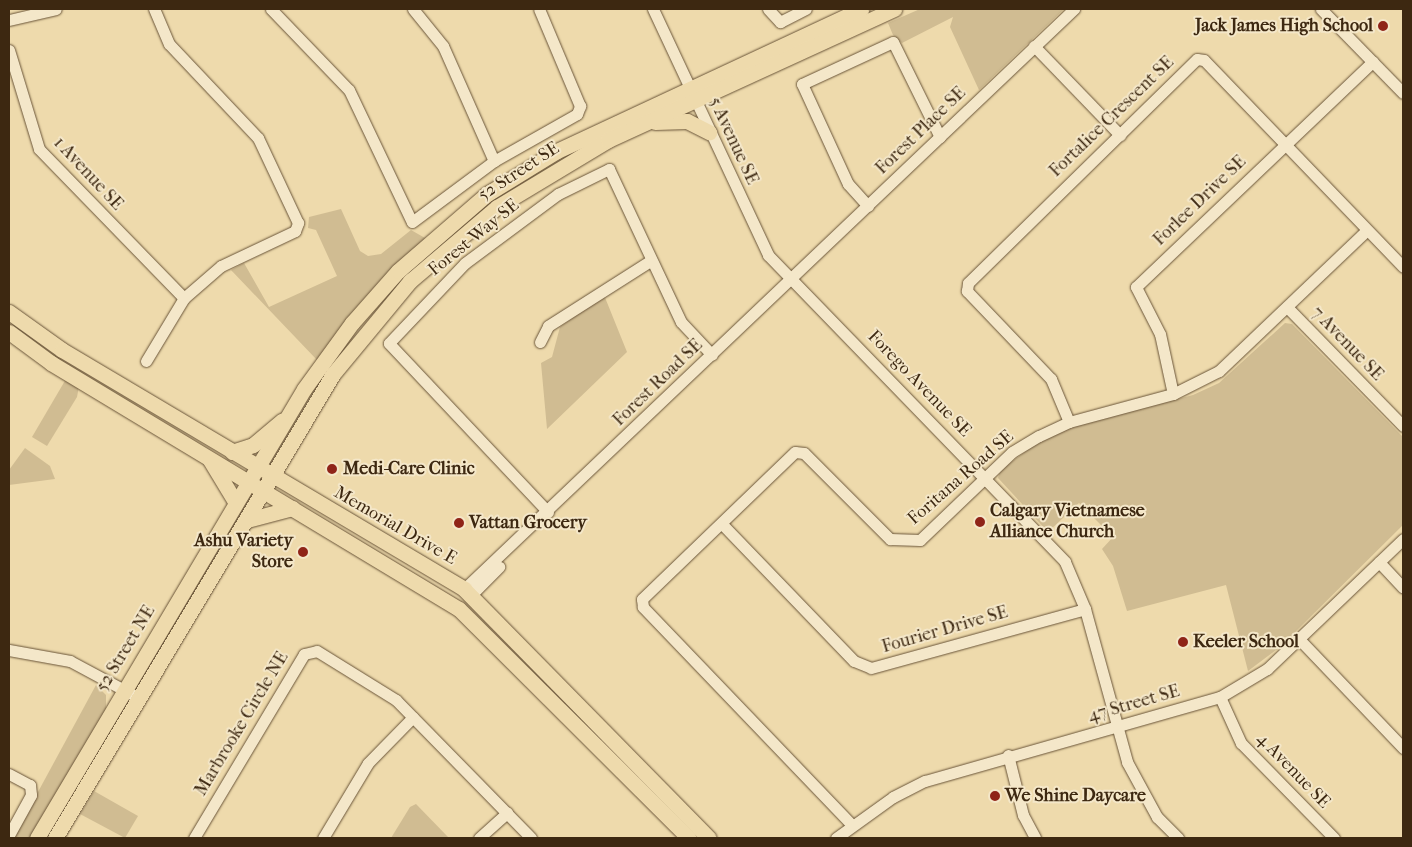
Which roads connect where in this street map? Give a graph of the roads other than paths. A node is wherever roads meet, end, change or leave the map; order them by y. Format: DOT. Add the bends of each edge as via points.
graph roads {
  1 [pos="56,9"];
  2 [pos="154,9"];
  3 [pos="271,9"];
  4 [pos="413,9"];
  5 [pos="539,9"];
  6 [pos="653,9"];
  7 [pos="768,9"];
  8 [pos="806,9"];
  9 [pos="861,9"];
  10 [pos="894,9"];
  11 [pos="1074,9"];
  12 [pos="1321,9"];
  13 [pos="9,20"];
  14 [pos="1034,46"];
  15 [pos="9,50"];
  16 [pos="1373,61"];
  17 [pos="1403,93"];
  18 [pos="692,94"];
  19 [pos="646,122"];
  20 [pos="709,132"];
  21 [pos="1120,135"];
  22 [pos="940,137"];
  23 [pos="1284,143"];
  24 [pos="494,161"];
  25 [pos="868,206"];
  26 [pos="1367,230"];
  27 [pos="650,261"];
  28 [pos="1403,267"];
  29 [pos="792,279"];
  30 [pos="184,298"];
  31 [pos="1287,308"];
  32 [pos="9,312"];
  33 [pos="9,332"];
  34 [pos="540,342"];
  35 [pos="712,355"];
  36 [pos="146,361"];
  37 [pos="1173,394"];
  38 [pos="288,415"];
  39 [pos="1069,422"];
  40 [pos="1403,426"];
  41 [pos="232,452"];
  42 [pos="206,455"];
  43 [pos="283,458"];
  44 [pos="261,478"];
  45 [pos="986,478"];
  46 [pos="303,495"];
  47 [pos="236,503"];
  48 [pos="292,508"];
  49 [pos="548,512"];
  50 [pos="247,520"];
  51 [pos="722,524"];
  52 [pos="1403,539"];
  53 [pos="1379,562"];
  54 [pos="1403,588"];
  55 [pos="468,592"];
  56 [pos="1085,609"];
  57 [pos="1299,639"];
  58 [pos="9,650"];
  59 [pos="123,688"];
  60 [pos="1220,697"];
  61 [pos="139,698"];
  62 [pos="413,717"];
  63 [pos="1117,728"];
  64 [pos="1403,748"];
  65 [pos="1008,755"];
  66 [pos="9,774"];
  67 [pos="507,813"];
  68 [pos="852,824"];
  69 [pos="9,835"];
  70 [pos="37,838"];
  71 [pos="55,838"];
  72 [pos="194,838"];
  73 [pos="324,838"];
  74 [pos="479,838"];
  75 [pos="531,838"];
  76 [pos="689,838"];
  77 [pos="709,838"];
  78 [pos="836,838"];
  79 [pos="1035,838"];
  80 [pos="1178,838"];
  81 [pos="1334,838"];
  1 -- 13 [label="street"];
  2 -- 30 [label="street" via="168,44 258,138 298,223 295,230 221,266"];
  3 -- 24 [label="street" via="349,90 408,220 417,222"];
  4 -- 24 [label="street" via="442,46"];
  5 -- 24 [label="street" via="580,106 577,114"];
  6 -- 18 [label="street, 5 Avenue SE"];
  7 -- 8 [label="street" via="780,22"];
  9 -- 18 [label="main road, 52 Street SE"];
  10 -- 18 [label="main road, 52 Street SE"];
  11 -- 14 [label="street, Forest Place SE"];
  12 -- 16 [label="street"];
  14 -- 21 [label="street"];
  14 -- 22 [label="street, Forest Place SE"];
  15 -- 30 [label="street, 1 Avenue SE" via="39,149"];
  16 -- 17 [label="street"];
  16 -- 23 [label="street, Forlee Drive SE"];
  18 -- 19 [label="main road, 52 Street SE"];
  18 -- 20 [label="street, 5 Avenue SE"];
  18 -- 38 [label="main road, 52 Street SE" via="557,151 451,222 352,323"];
  19 -- 20 [label="main road" via="687,121"];
  19 -- 43 [label="main road, 52 Street SE" via="532,184 463,234 417,275 333,374"];
  20 -- 29 [label="street, 5 Avenue SE" via="757,235"];
  21 -- 23 [label="street, Fortalice Crescent SE" via="1197,59 1204,60"];
  21 -- 39 [label="street, Fortalice Crescent SE" via="968,283 968,291 1051,379"];
  22 -- 25 [label="street, Forest Place SE"];
  22 -- 25 [label="street" via="893,42 802,84 848,184"];
  23 -- 26 [label="street, Fortalice Crescent SE"];
  23 -- 37 [label="street, Forlee Drive SE" via="1136,286 1160,334"];
  25 -- 29 [label="street, Forest Place SE"];
  26 -- 28 [label="street, Fortalice Crescent SE"];
  26 -- 31 [label="street, Foritana Road SE"];
  27 -- 34 [label="street" via="548,326"];
  27 -- 35 [label="street, Forest Way SE" via="681,322"];
  27 -- 49 [label="street, Forest Way SE" via="609,169 558,194 465,263 389,343"];
  29 -- 35 [label="street, Forest Road SE"];
  29 -- 45 [label="street, Forego Avenue SE"];
  30 -- 36 [label="street"];
  31 -- 37 [label="street, Foritana Road SE" via="1219,371"];
  31 -- 40 [label="street, 7 Avenue SE"];
  32 -- 41 [label="main road, Memorial Drive E" via="62,350"];
  33 -- 42 [label="main road, Memorial Drive E" via="51,363"];
  35 -- 49 [label="street, Forest Road SE"];
  37 -- 39 [label="street, Foritana Road SE"];
  38 -- 41 [label="main road" via="253,445"];
  38 -- 44 [label="main road, 52 Street SE"];
  39 -- 45 [label="street, Foritana Road SE" via="1012,452"];
  41 -- 44 [label="main road, Memorial Drive E"];
  42 -- 44 [label="main road, Memorial Drive E"];
  42 -- 47 [label="main road"];
  43 -- 44 [label="main road, 52 Street SE"];
  43 -- 46 [label="main road" via="288,476"];
  44 -- 46 [label="main road, Memorial Drive E"];
  44 -- 47 [label="main road, 52 Street NE"];
  44 -- 48 [label="main road, Memorial Drive E"];
  44 -- 50 [label="main road, 52 Street NE"];
  45 -- 51 [label="street, Foritana Road SE" via="920,540 904,543 890,540 804,453 794,452"];
  45 -- 56 [label="street, Forego Avenue SE" via="1064,562"];
  46 -- 55 [label="main road, Memorial Drive E"];
  47 -- 59 [label="main road, 52 Street NE"];
  48 -- 50 [label="main road"];
  48 -- 76 [label="main road, Memorial Drive E" via="459,609"];
  49 -- 55 [label="street, Forest Road SE" via="541,525"];
  50 -- 61 [label="main road, 52 Street NE"];
  51 -- 56 [label="street, Fourier Drive SE" via="854,661 871,668"];
  51 -- 68 [label="street, Foritana Road SE" via="642,599 643,607"];
  52 -- 53 [label="street, 47 Street SE"];
  53 -- 54 [label="street"];
  53 -- 57 [label="street, 47 Street SE"];
  55 -- 77 [label="main road, Memorial Drive E"];
  56 -- 63 [label="street, Forego Avenue SE"];
  57 -- 60 [label="street, 47 Street SE" via="1267,669"];
  57 -- 64 [label="street"];
  58 -- 59 [label="street" via="70,661"];
  59 -- 61 [label="street"];
  59 -- 70 [label="main road, 52 Street NE"];
  60 -- 63 [label="street, 47 Street SE"];
  60 -- 81 [label="street, 4 Avenue SE" via="1241,742"];
  61 -- 71 [label="main road, 52 Street NE"];
  62 -- 67 [label="street, Marbrooke Circle NE"];
  62 -- 72 [label="street, Marbrooke Circle NE" via="396,700 317,651 304,654"];
  62 -- 73 [label="street" via="368,763"];
  63 -- 65 [label="street, 47 Street SE"];
  63 -- 80 [label="street, Forego Avenue SE" via="1137,783 1158,817"];
  65 -- 68 [label="street, 47 Street SE" via="926,781"];
  65 -- 79 [label="street" via="1023,814"];
  66 -- 69 [label="street" via="30,785 31,795"];
  67 -- 74 [label="street"];
  67 -- 75 [label="street, Marbrooke Circle NE"];
  68 -- 78 [label="street, 47 Street SE"];
}
